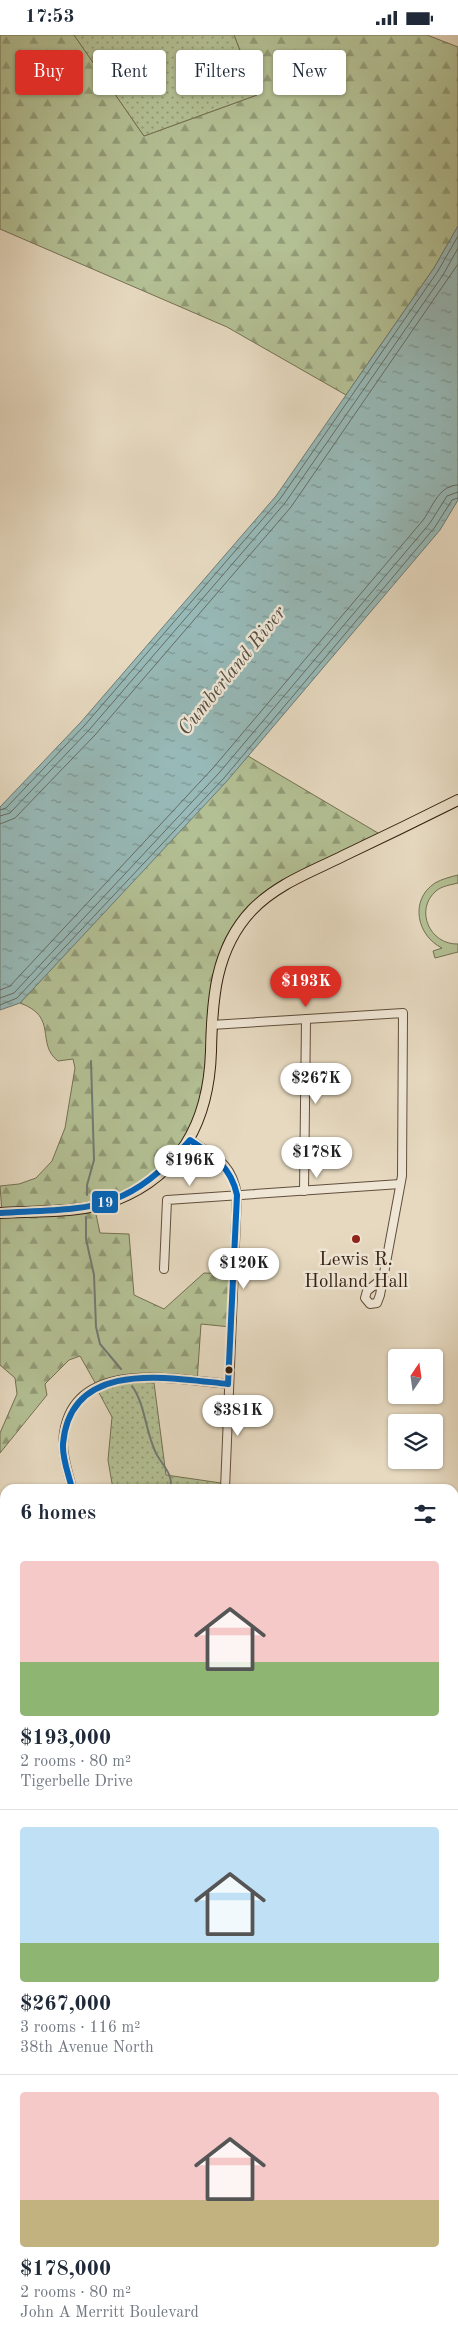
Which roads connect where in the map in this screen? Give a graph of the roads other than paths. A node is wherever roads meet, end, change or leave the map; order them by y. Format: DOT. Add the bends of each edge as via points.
graph roads {
  1 [pos="458,800"];
  2 [pos="306,1019"];
  3 [pos="211,1025"];
  4 [pos="190,1140"];
  5 [pos="400,1184"];
  6 [pos="304,1191"];
  7 [pos="237,1195"];
  8 [pos="0,1213"];
  9 [pos="164,1269"];
  10 [pos="383,1278"];
  11 [pos="228,1384"];
  12 [pos="71,1484"];
  13 [pos="225,1484"];
  1 -- 3 [label="main road" via="279,887 252,910 234,935 218,969"];
  2 -- 3 [label="street"];
  2 -- 5 [label="street" via="403,1013"];
  2 -- 6 [label="street"];
  3 -- 4 [label="main road" via="207,1093"];
  4 -- 7 [label="street" via="226,1166"];
  4 -- 8 [label="main road" via="151,1181 116,1201 78,1208"];
  5 -- 6 [label="street"];
  5 -- 10 [label="street"];
  6 -- 7 [label="street"];
  7 -- 9 [label="street" via="167,1200"];
  7 -- 11 [label="street"];
  11 -- 12 [label="street" via="133,1377 113,1380 94,1389 74,1409 65,1433 64,1452"];
  11 -- 13 [label="street"];
}
